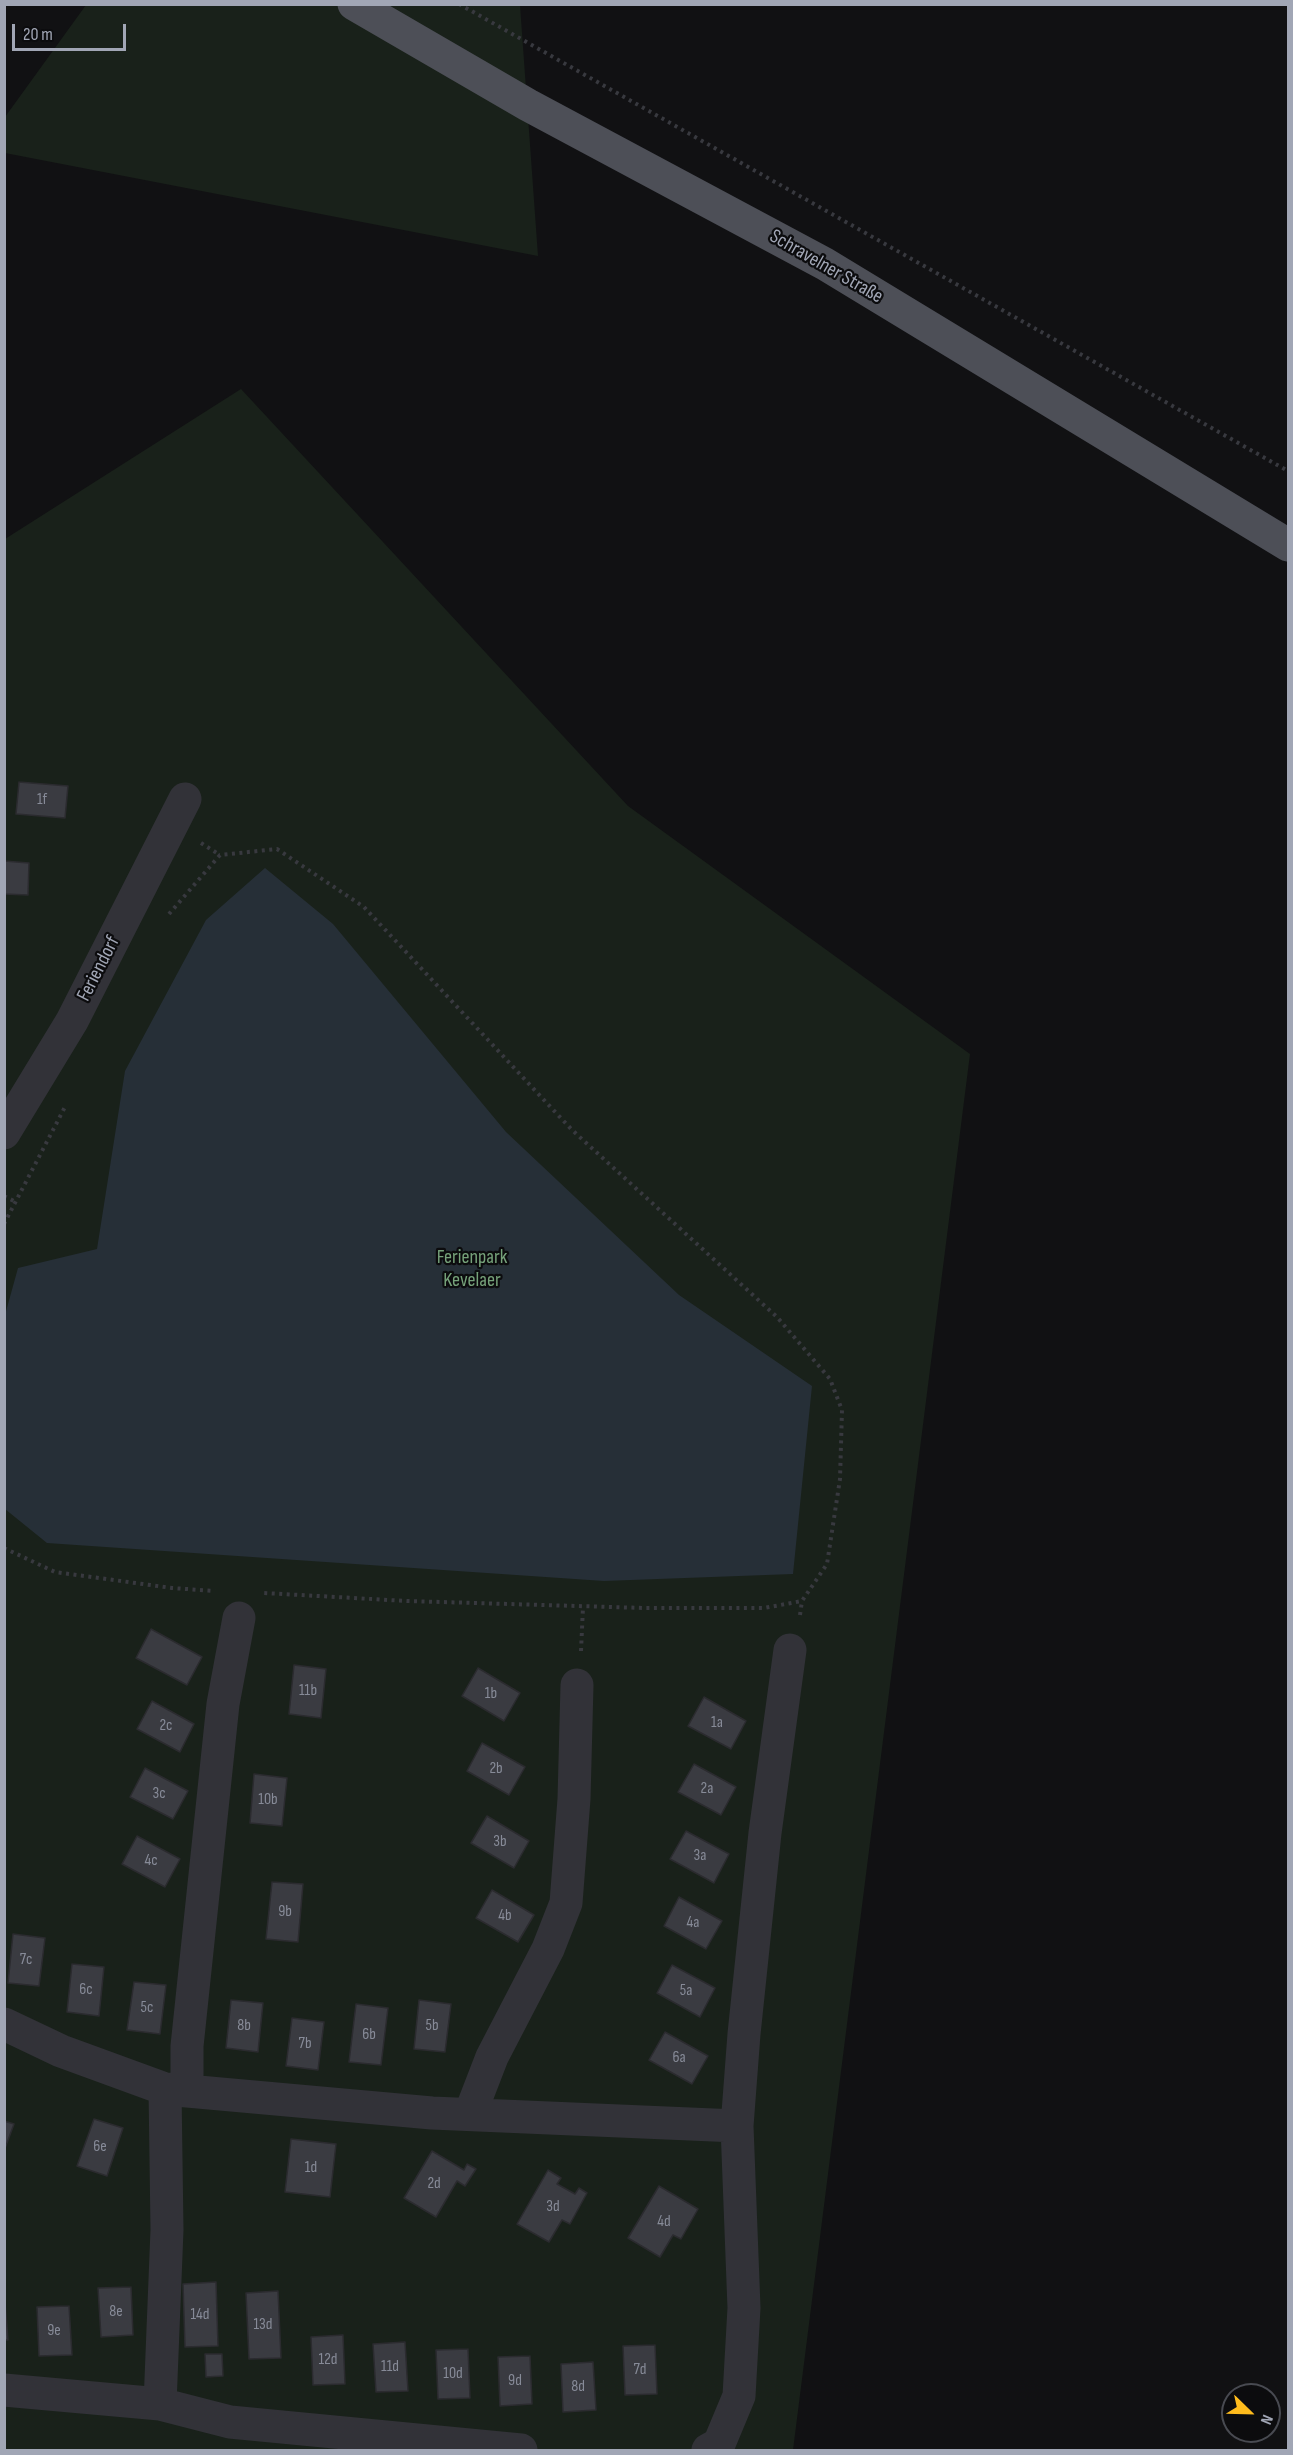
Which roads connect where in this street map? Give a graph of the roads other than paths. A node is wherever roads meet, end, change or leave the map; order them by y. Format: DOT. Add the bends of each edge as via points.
graph roads {
  1 [pos="354,4"];
  2 [pos="1288,545"];
  3 [pos="185,800"];
  4 [pos="4,1133"];
  5 [pos="247,1605"];
  6 [pos="790,1650"];
  7 [pos="577,1685"];
  8 [pos="4,2024"];
  9 [pos="176,2090"];
  10 [pos="470,2114"];
  11 [pos="737,2126"];
  12 [pos="4,2390"];
  13 [pos="160,2404"];
  14 [pos="228,2436"];
  15 [pos="521,2451"];
  16 [pos="708,2451"];
  1 -- 2 [label="main road, Schravelner Straße" via="528,105 825,264"];
  3 -- 4 [label="lane, Feriendorf" via="72,1021"];
  5 -- 9 [label="lane" via="223,1704 187,2046"];
  6 -- 11 [label="lane" via="764,1845"];
  7 -- 10 [label="lane" via="566,1903 548,1949 492,2057"];
  8 -- 9 [label="lane" via="61,2051"];
  9 -- 10 [label="lane"];
  9 -- 13 [label="lane"];
  10 -- 11 [label="lane"];
  11 -- 16 [label="lane" via="744,2307 739,2396 719,2444"];
  12 -- 13 [label="lane"];
  13 -- 14 [label="lane"];
  14 -- 15 [label="lane"];
}
